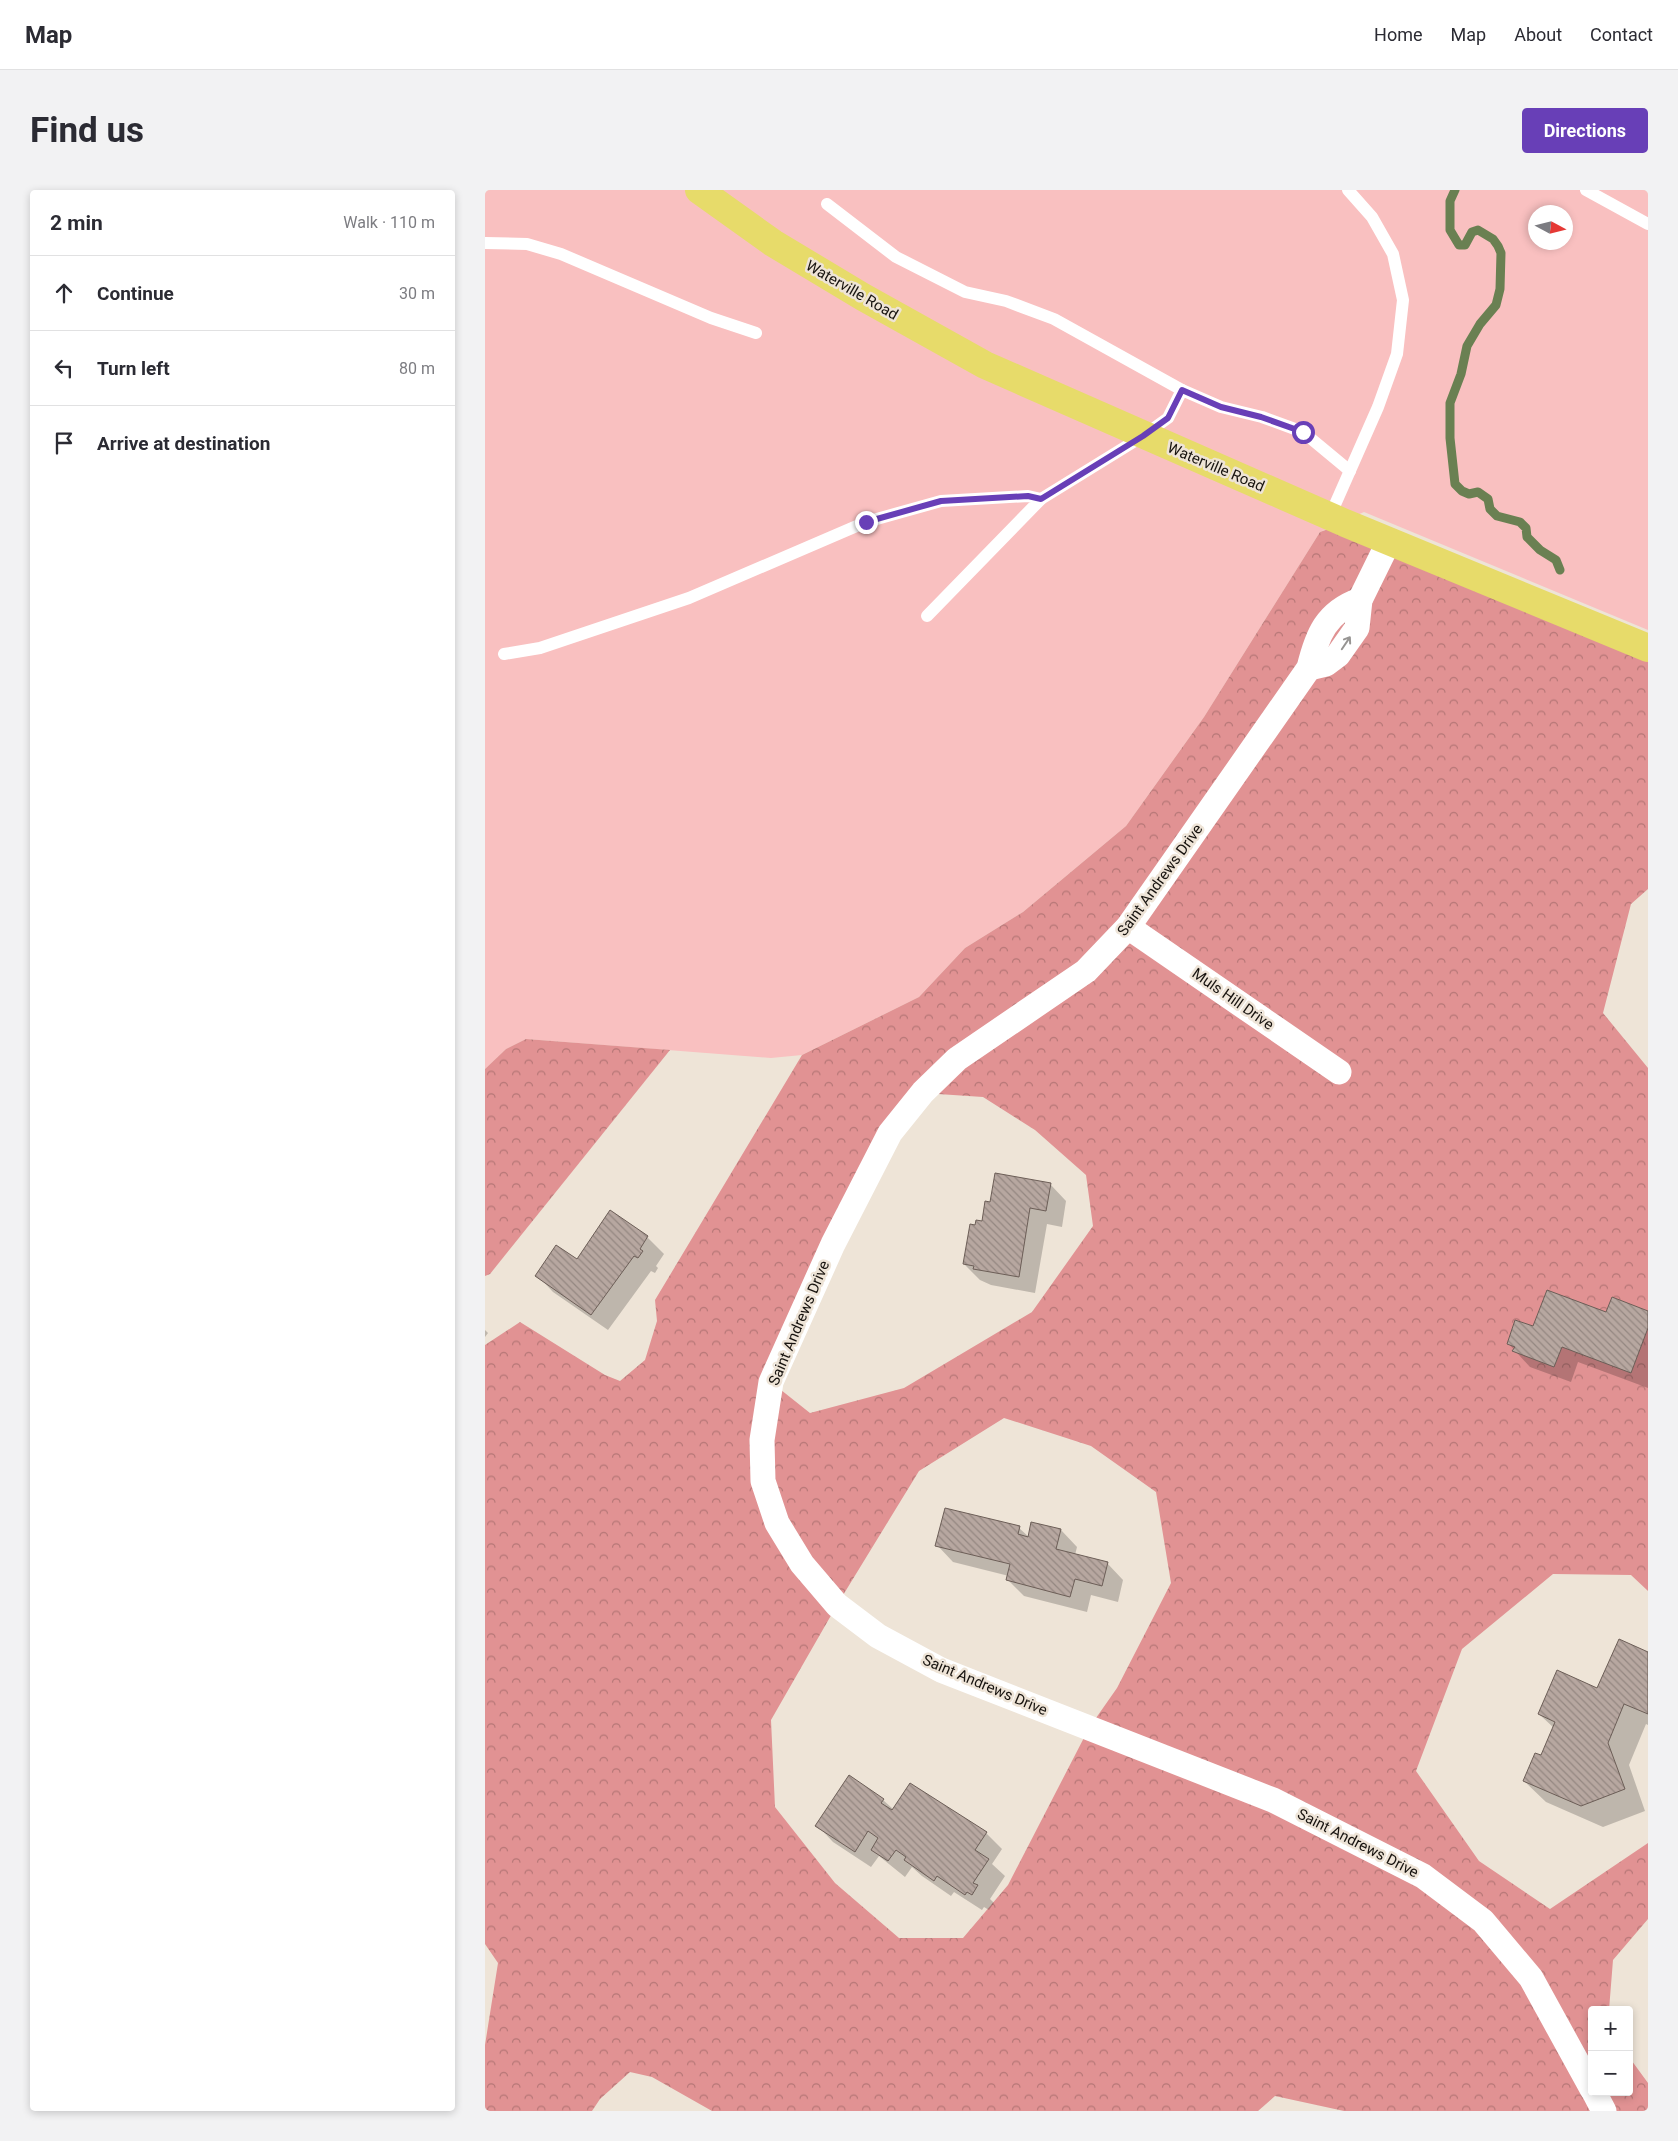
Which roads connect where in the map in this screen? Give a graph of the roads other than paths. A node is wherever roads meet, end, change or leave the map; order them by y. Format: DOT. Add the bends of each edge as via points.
graph roads {
  1 [pos="699,190"];
  2 [pos="1348,190"];
  3 [pos="1587,190"];
  4 [pos="827,204"];
  5 [pos="1648,224"];
  6 [pos="485,243"];
  7 [pos="756,333"];
  8 [pos="1182,390"];
  9 [pos="1143,436"];
  10 [pos="1350,471"];
  11 [pos="1041,499"];
  12 [pos="1330,516"];
  13 [pos="1389,541"];
  14 [pos="927,616"];
  15 [pos="1648,648"];
  16 [pos="504,654"];
  17 [pos="1128,927"];
  18 [pos="1339,1072"];
  19 [pos="1588,2082"];
  20 [pos="1596,2096"];
  21 [pos="1604,2111"];
  1 -- 9 [label="highway, Waterville Road" via="781,248 985,365"];
  2 -- 10 [label="lane" via="1372,218 1393,254 1403,300 1397,354"];
  3 -- 5 [label="lane"];
  4 -- 8 [label="lane" via="896,257 965,292 1007,301 1054,319"];
  6 -- 7 [label="lane" via="527,244 561,254 711,318"];
  8 -- 9 [label="lane" via="1168,418"];
  8 -- 10 [label="lane" via="1221,407 1303,432"];
  9 -- 11 [label="lane"];
  9 -- 12 [label="highway, Waterville Road"];
  10 -- 12 [label="lane"];
  11 -- 14 [label="lane"];
  11 -- 16 [label="lane" via="1028,496 941,501 866,522 689,598 540,648"];
  12 -- 13 [label="highway, Waterville Road"];
  13 -- 15 [label="highway, Waterville Road"];
  13 -- 17 [label="street, Saint Andrews Drive" via="1360,600 1335,612 1320,632 1309,668"];
  17 -- 18 [label="street, Muls Hill Drive"];
  17 -- 19 [label="street, Saint Andrews Drive" via="1086,971 957,1059 923,1092 891,1133 833,1244 771,1382 761,1440 763,1482 777,1524 802,1564 837,1605 879,1636 941,1670 1273,1800 1423,1876 1483,1921 1531,1978"];
  20 -- 21 [label="street"];
}
